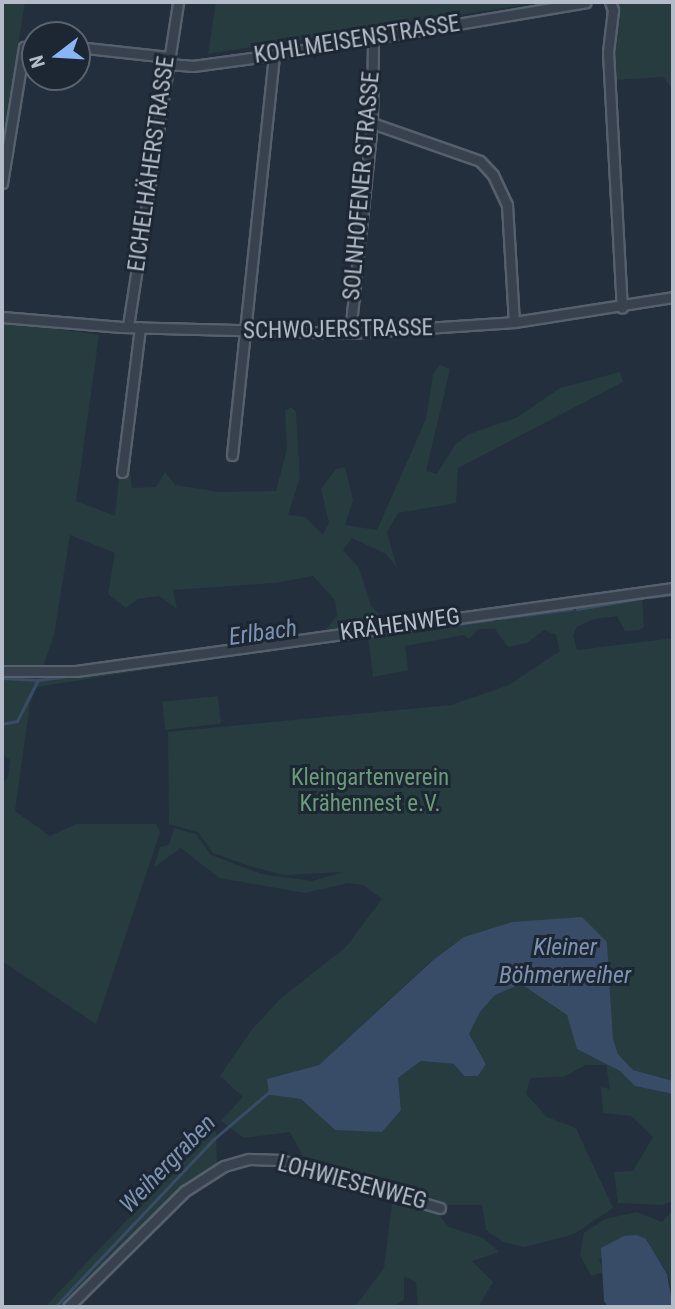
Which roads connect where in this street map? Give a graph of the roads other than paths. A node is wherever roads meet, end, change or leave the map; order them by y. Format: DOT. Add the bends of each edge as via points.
graph roads {
  1 [pos="178,2"];
  2 [pos="586,2"];
  3 [pos="610,2"];
  4 [pos="373,39"];
  5 [pos="91,49"];
  6 [pos="274,55"];
  7 [pos="169,60"];
  8 [pos="21,66"];
  9 [pos="372,122"];
  10 [pos="2,183"];
  11 [pos="673,297"];
  12 [pos="622,308"];
  13 [pos="2,317"];
  14 [pos="514,322"];
  15 [pos="128,326"];
  16 [pos="140,327"];
  17 [pos="245,332"];
  18 [pos="349,333"];
  19 [pos="232,455"];
  20 [pos="121,472"];
  21 [pos="673,588"];
  22 [pos="2,671"];
  23 [pos="440,1208"];
  24 [pos="68,1307"];
  1 -- 7 [label="street, EICHELHÄHERSTRASSE"];
  2 -- 4 [label="street, KOHLMEISENSTRASSE"];
  3 -- 12 [label="street" via="608,52"];
  4 -- 6 [label="street, KOHLMEISENSTRASSE"];
  4 -- 9 [label="street, SOLNHOFENER STRASSE"];
  5 -- 7 [label="street, KOHLMEISENSTRASSE"];
  6 -- 7 [label="street, KOHLMEISENSTRASSE" via="193,66"];
  6 -- 17 [label="street"];
  7 -- 15 [label="street, EICHELHÄHERSTRASSE"];
  8 -- 10 [label="street"];
  9 -- 14 [label="street" via="481,161 493,175 508,205"];
  9 -- 18 [label="street, SOLNHOFENER STRASSE"];
  11 -- 12 [label="street, SCHWOJERSTRASSE"];
  12 -- 14 [label="street, SCHWOJERSTRASSE"];
  13 -- 15 [label="street, SCHWOJERSTRASSE"];
  14 -- 18 [label="street, SCHWOJERSTRASSE"];
  15 -- 16 [label="street, SCHWOJERSTRASSE"];
  16 -- 17 [label="street, SCHWOJERSTRASSE"];
  16 -- 20 [label="street"];
  17 -- 18 [label="street, SCHWOJERSTRASSE"];
  17 -- 19 [label="street"];
  21 -- 22 [label="street, KRÄHENWEG" via="76,671"];
  23 -- 24 [label="street, LOHWIESENWEG" via="281,1160 249,1159 224,1166 185,1191"];
}
